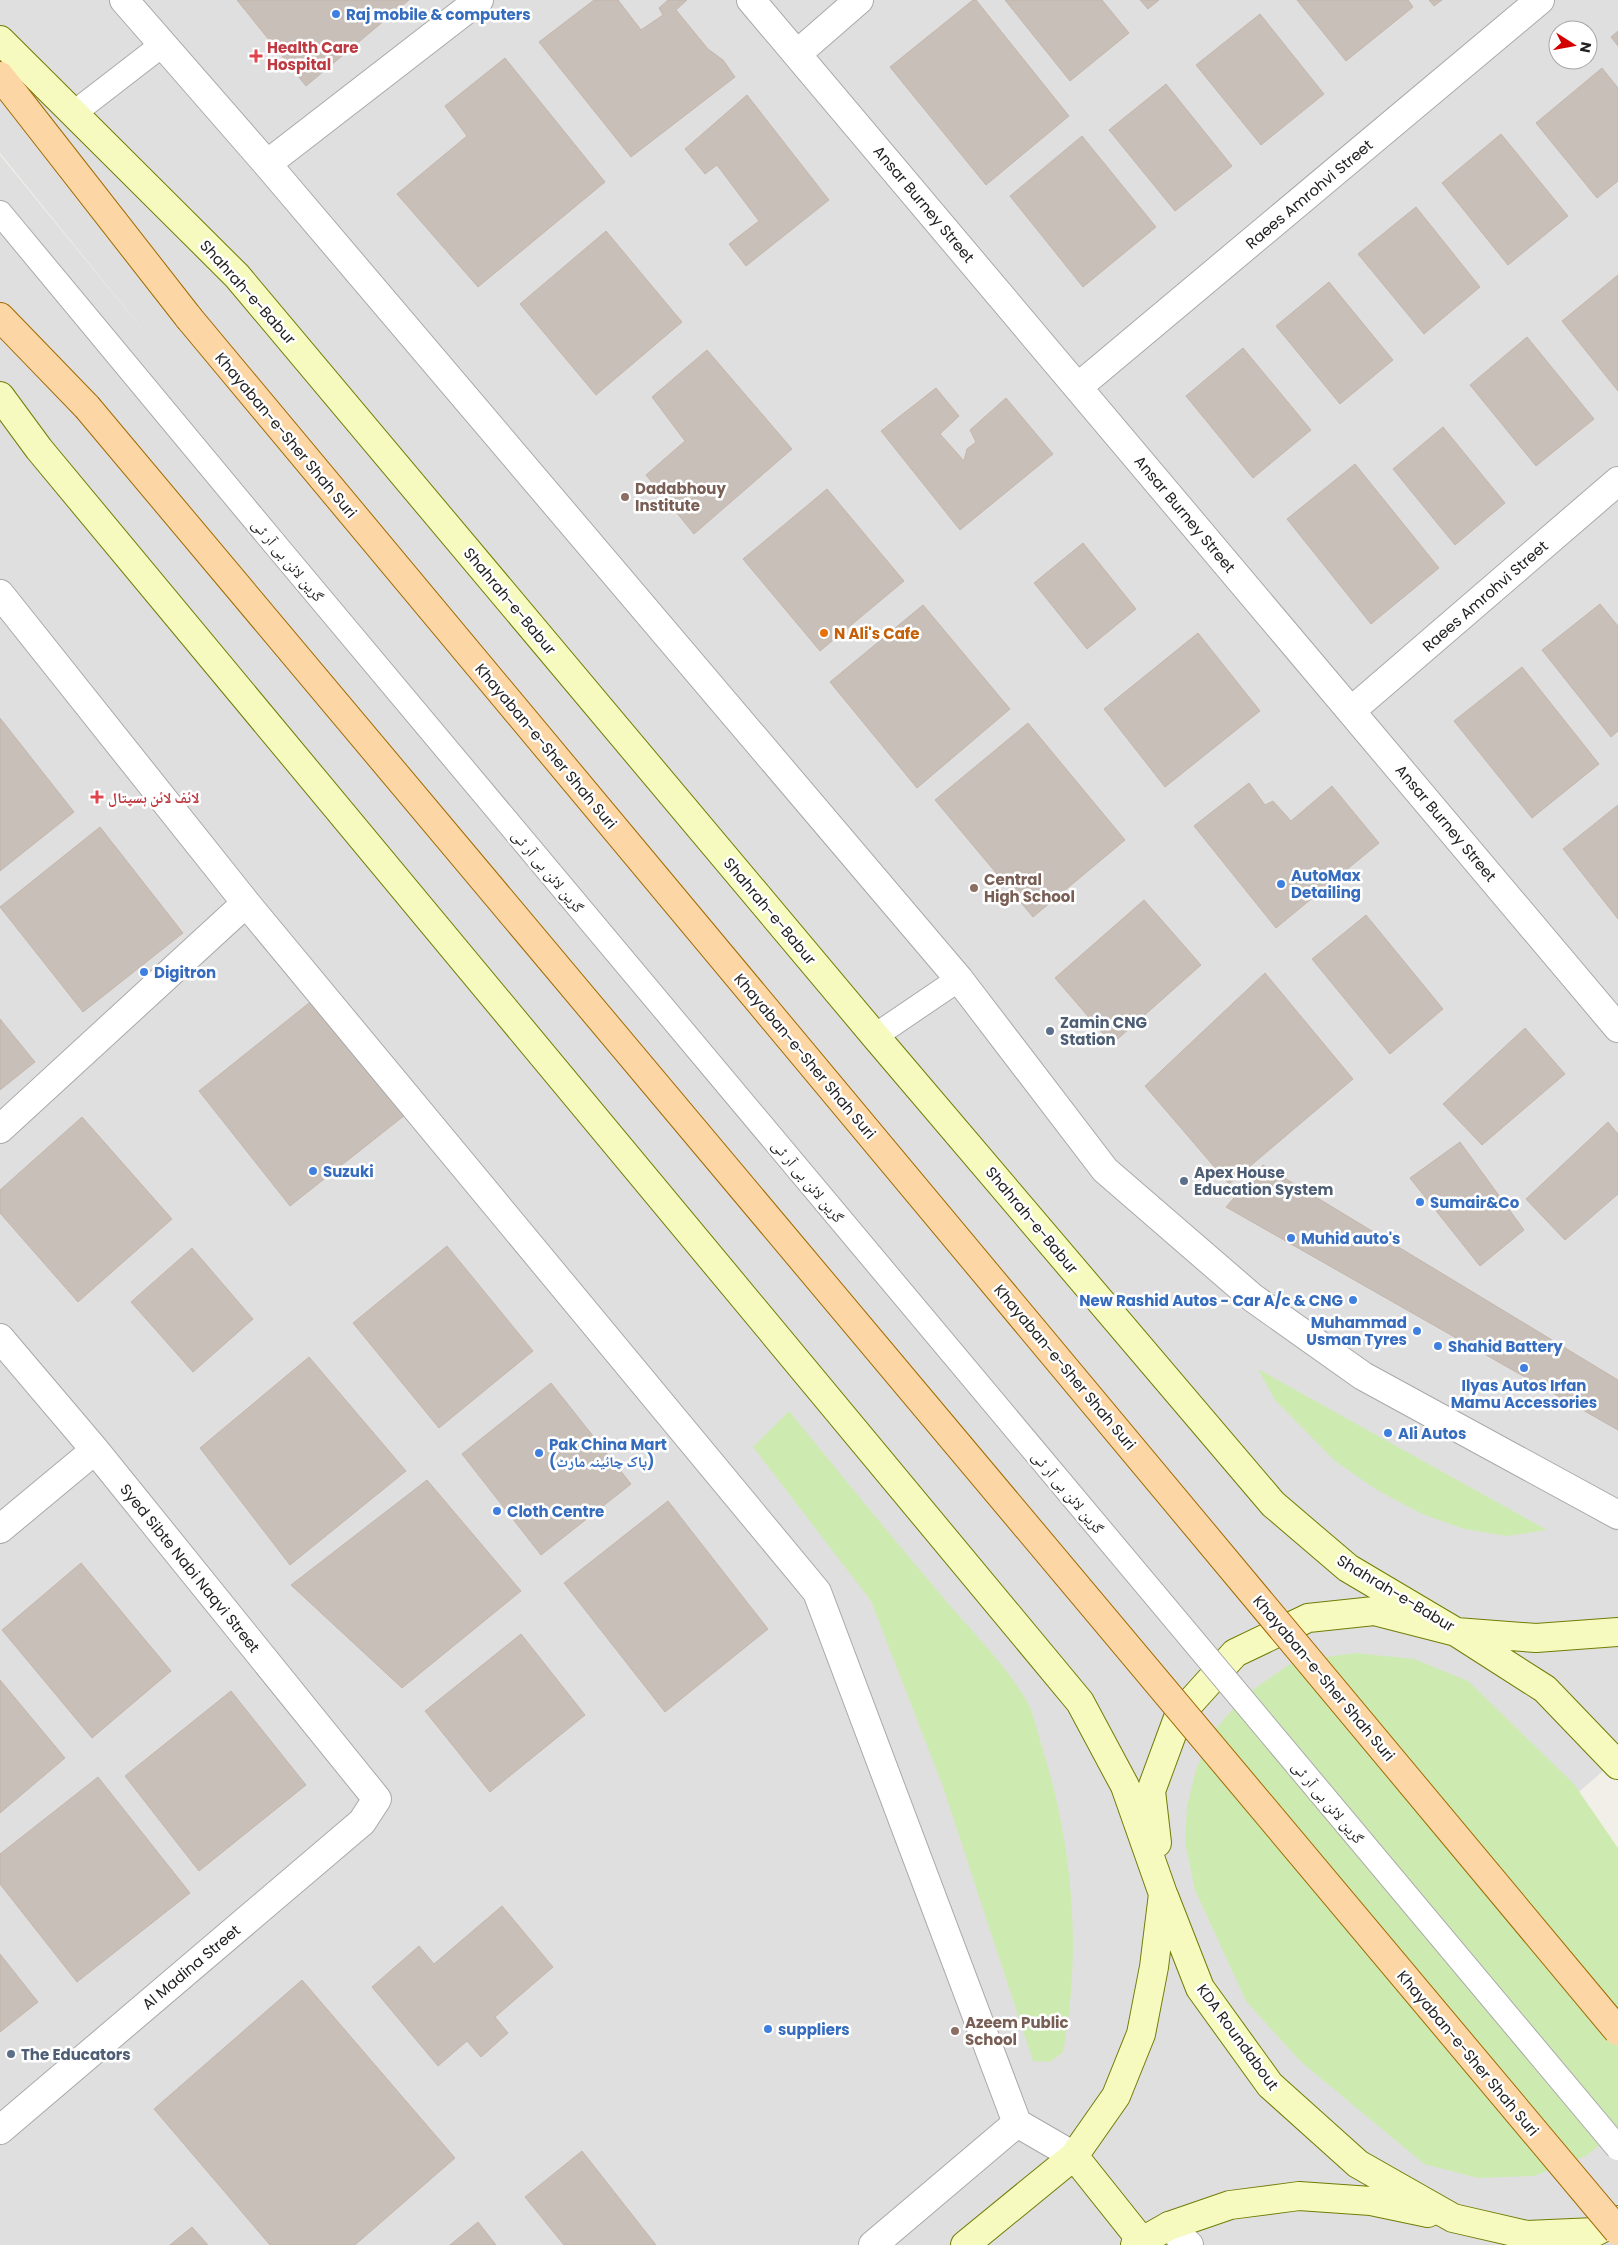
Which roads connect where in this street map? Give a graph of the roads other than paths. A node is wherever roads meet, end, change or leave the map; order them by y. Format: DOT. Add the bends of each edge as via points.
graph roads {
  1 [pos="124,0"];
  2 [pos="479,0"];
  3 [pos="751,0"];
  4 [pos="859,0"];
  5 [pos="1540,0"];
  6 [pos="0,40"];
  7 [pos="162,45"];
  8 [pos="797,54"];
  9 [pos="0,76"];
  10 [pos="74,113"];
  11 [pos="267,164"];
  12 [pos="0,213"];
  13 [pos="0,316"];
  14 [pos="1078,388"];
  15 [pos="0,396"];
  16 [pos="1618,481"];
  17 [pos="0,594"];
  18 [pos="1351,710"];
  19 [pos="246,902"];
  20 [pos="959,980"];
  21 [pos="1618,1028"];
  22 [pos="875,1036"];
  23 [pos="0,1129"];
  24 [pos="0,1338"];
  25 [pos="95,1450"];
  26 [pos="1618,1515"];
  27 [pos="0,1529"];
  28 [pos="1456,1632"];
  29 [pos="1618,1632"];
  30 [pos="1618,1765"];
  31 [pos="377,1799"];
  32 [pos="1163,1894"];
  33 [pos="1618,2030"];
  34 [pos="1017,2122"];
  35 [pos="0,2130"];
  36 [pos="1618,2148"];
  37 [pos="1074,2156"];
  38 [pos="1453,2218"];
  39 [pos="1618,2220"];
  40 [pos="1168,2226"];
  41 [pos="1618,2232"];
  42 [pos="1138,2242"];
  43 [pos="872,2245"];
  44 [pos="965,2245"];
  45 [pos="1189,2245"];
  46 [pos="1491,2245"];
  1 -- 7 [label="street"];
  2 -- 11 [label="street"];
  3 -- 8 [label="street, Ansar Burney Street"];
  4 -- 8 [label="street"];
  5 -- 14 [label="street, Raees Amrohvi Street"];
  6 -- 10 [label="main road, Shahrah-e-Babur"];
  7 -- 10 [label="lane"];
  7 -- 11 [label="street"];
  8 -- 14 [label="street, Ansar Burney Street"];
  9 -- 33 [label="main road, Khayaban-e-Sher Shah Suri, bridge" via="189,318"];
  10 -- 22 [label="main road, Shahrah-e-Babur" via="237,276"];
  11 -- 20 [label="street"];
  12 -- 36 [label="lane, گرین لائن بی آر ٹی, bridge"];
  13 -- 41 [label="main road, Khayaban-e-Sher Shah Suri, bridge" via="87,407"];
  14 -- 18 [label="street, Ansar Burney Street"];
  15 -- 32 [label="main road" via="45,456 1080,1702 1125,1786"];
  16 -- 18 [label="street, Raees Amrohvi Street"];
  17 -- 19 [label="street"];
  18 -- 21 [label="street, Ansar Burney Street"];
  19 -- 23 [label="street"];
  19 -- 34 [label="street" via="816,1592"];
  20 -- 22 [label="lane"];
  20 -- 26 [label="street" via="1106,1170 1254,1298 1363,1376"];
  22 -- 28 [label="main road, Shahrah-e-Babur" via="1273,1504 1348,1568"];
  24 -- 25 [label="street, Syed Sibte Nabi Naqvi Street"];
  25 -- 27 [label="street"];
  25 -- 31 [label="street, Syed Sibte Nabi Naqvi Street"];
  28 -- 29 [label="main road, Shahrah-e-Babur" via="1536,1638"];
  28 -- 30 [label="main road, KDA Roundabout" via="1545,1690"];
  28 -- 32 [label="main road, KDA Roundabout" via="1374,1611 1308,1618 1235,1653 1179,1715 1151,1791"];
  31 -- 35 [label="street, Al Madina Street" via="362,1822"];
  32 -- 37 [label="main road" via="1141,2034 1116,2096"];
  32 -- 38 [label="main road, KDA Roundabout" via="1200,1988 1270,2085 1358,2164"];
  34 -- 37 [label="street"];
  34 -- 43 [label="street"];
  37 -- 42 [label="main road"];
  37 -- 44 [label="main road"];
  38 -- 39 [label="main road, KDA Roundabout" via="1527,2236 1595,2232"];
  38 -- 40 [label="main road" via="1371,2201 1299,2196 1230,2205"];
  38 -- 46 [label="main road"];
  40 -- 42 [label="main road"];
  40 -- 45 [label="street"];
}
